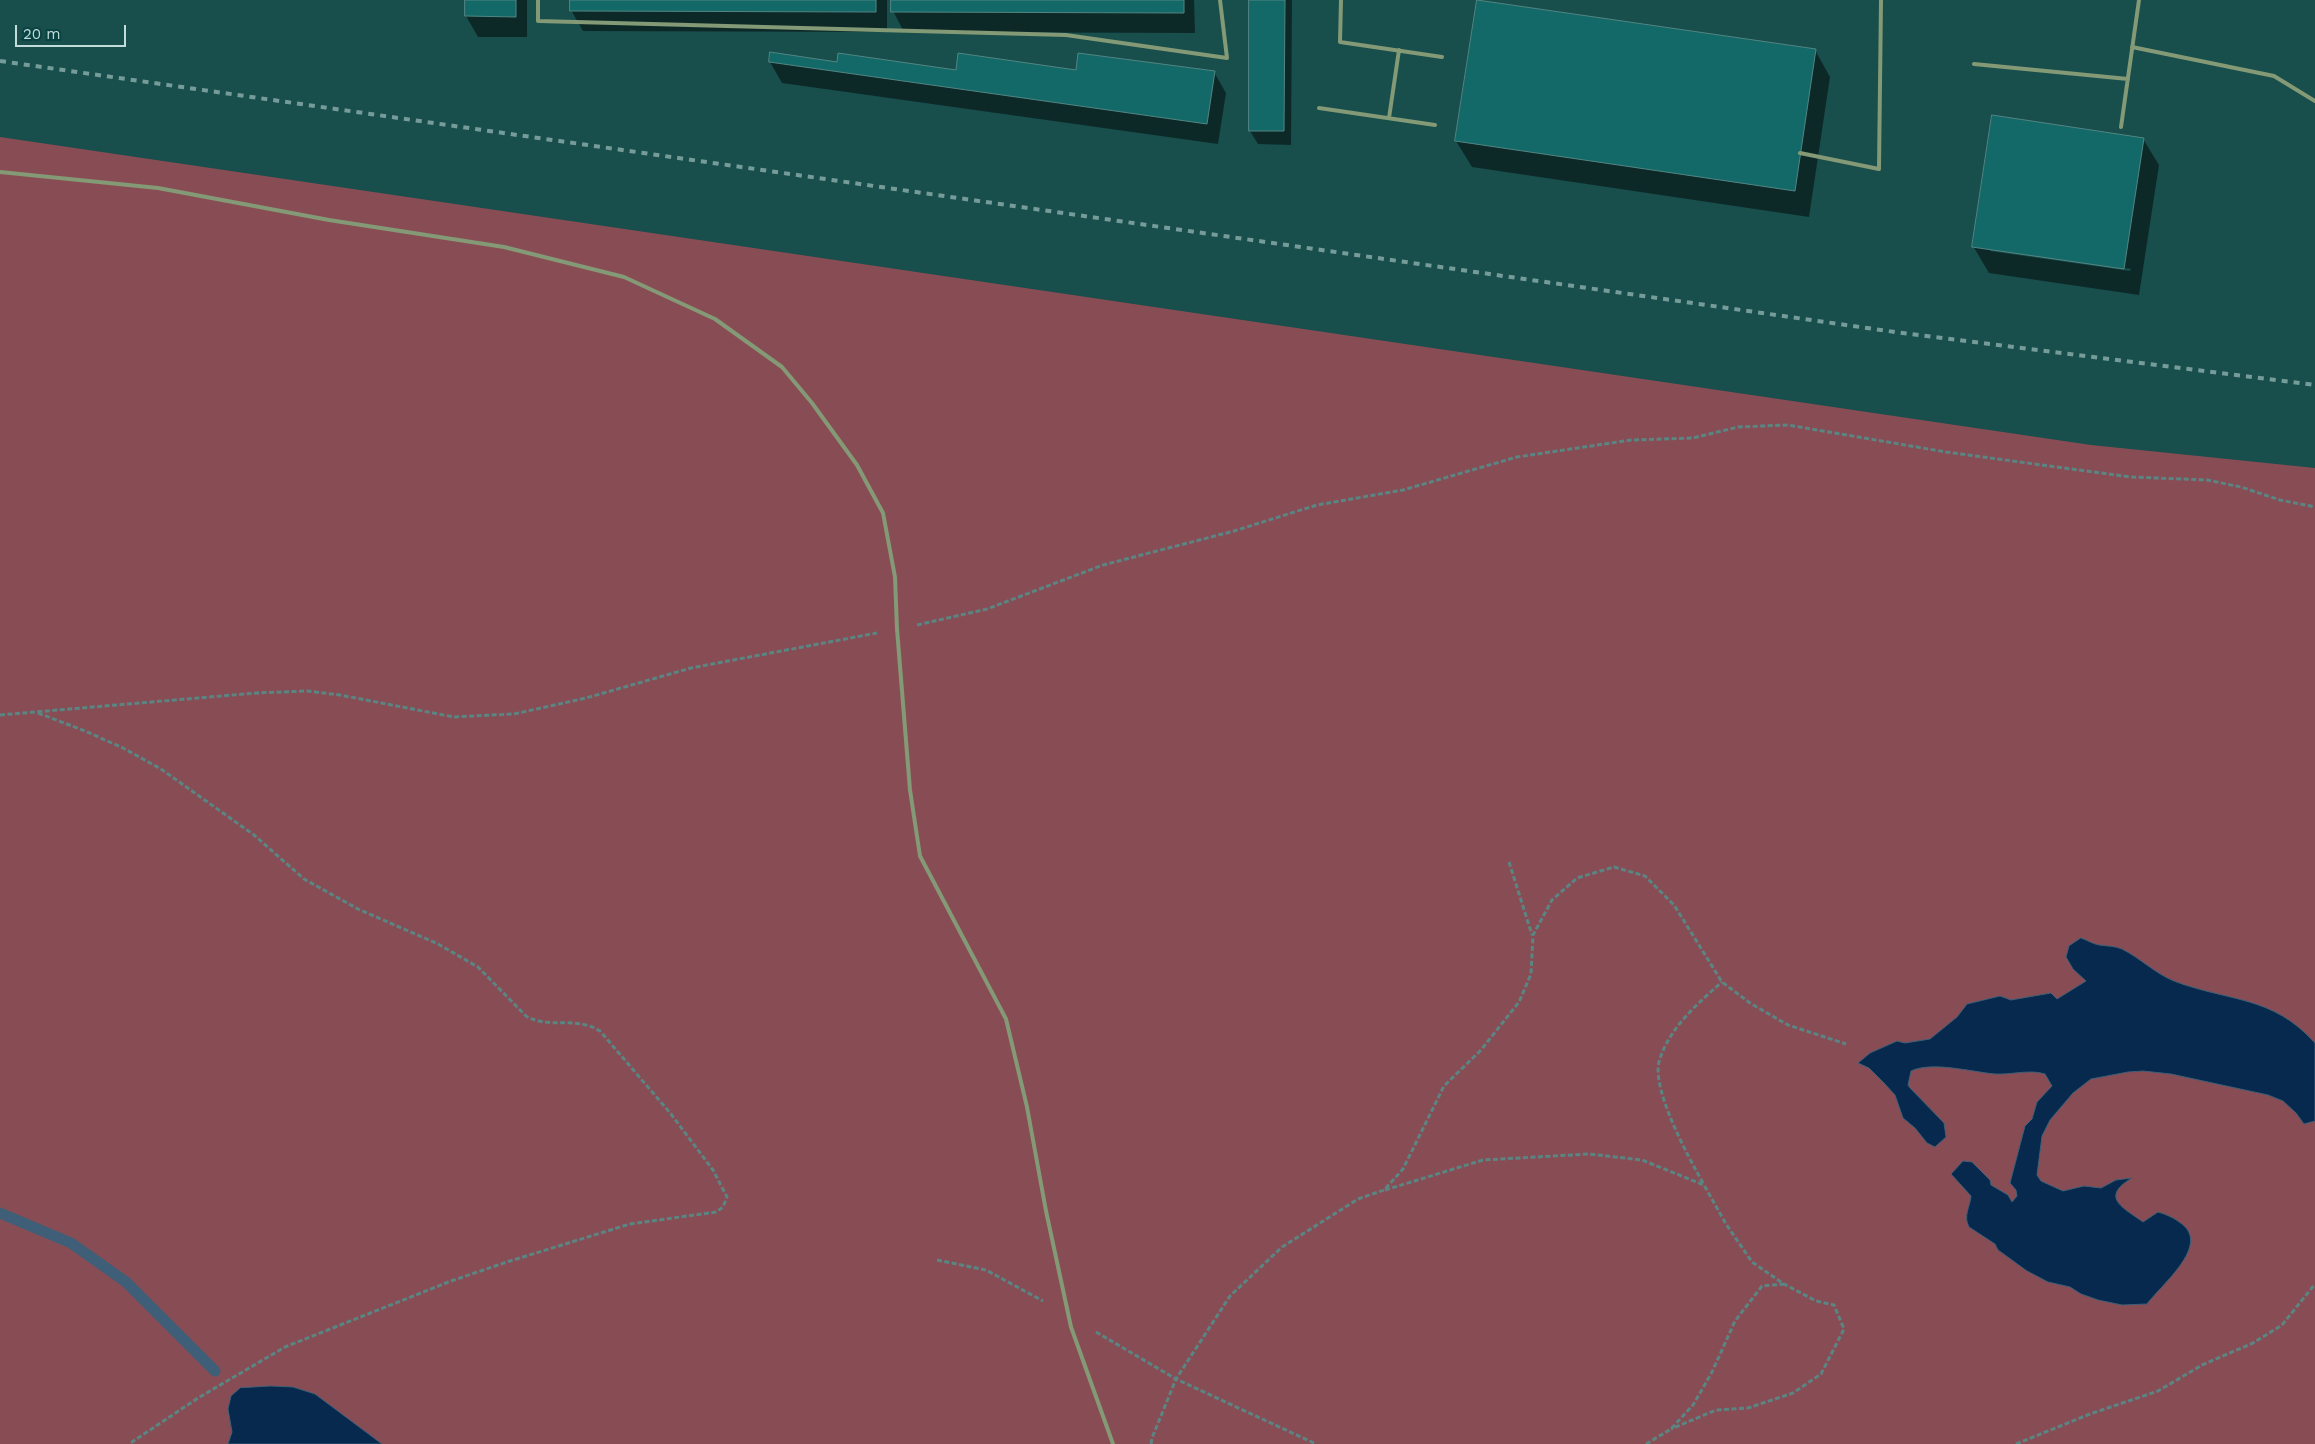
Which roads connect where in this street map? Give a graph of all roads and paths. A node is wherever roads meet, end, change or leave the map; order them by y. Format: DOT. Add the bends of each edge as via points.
graph roads {
  1 [pos="538,0"];
  2 [pos="1220,0"];
  3 [pos="1341,0"];
  4 [pos="1881,0"];
  5 [pos="2139,0"];
  6 [pos="2132,47"];
  7 [pos="1399,50"];
  8 [pos="1442,57"];
  9 [pos="1974,64"];
  10 [pos="2128,79"];
  11 [pos="2315,101"];
  12 [pos="1319,108"];
  13 [pos="1389,118"];
  14 [pos="1435,125"];
  15 [pos="2120,126"];
  16 [pos="1800,153"];
  17 [pos="0,172"];
  18 [pos="2315,507"];
  19 [pos="897,629"];
  20 [pos="36,712"];
  21 [pos="0,715"];
  22 [pos="1509,862"];
  23 [pos="1533,935"];
  24 [pos="1722,982"];
  25 [pos="1846,1044"];
  26 [pos="1704,1185"];
  27 [pos="1384,1190"];
  28 [pos="937,1260"];
  29 [pos="1784,1284"];
  30 [pos="2315,1284"];
  31 [pos="1068,1314"];
  32 [pos="1176,1379"];
  33 [pos="1670,1429"];
  34 [pos="129,1444"];
  35 [pos="1113,1444"];
  36 [pos="1151,1444"];
  37 [pos="1316,1444"];
  38 [pos="1646,1444"];
  39 [pos="2016,1444"];
  1 -- 2 [label="lane" via="538,21 1066,35 1227,58"];
  3 -- 7 [label="lane" via="1340,42"];
  4 -- 16 [label="lane" via="1879,169"];
  5 -- 6 [label="lane"];
  6 -- 10 [label="lane"];
  6 -- 11 [label="lane" via="2274,76"];
  7 -- 8 [label="lane"];
  7 -- 13 [label="lane"];
  9 -- 10 [label="lane"];
  10 -- 15 [label="lane"];
  12 -- 13 [label="lane"];
  13 -- 14 [label="lane"];
  17 -- 19 [label="lane" via="158,188 329,220 504,247 624,277 716,319 782,367 858,465 883,513 895,577"];
  18 -- 19 [label="path" via="2207,480 2121,476 1946,452 1788,424 1738,427 1693,438 1631,440 1517,458 1404,490 1317,505 1234,531 1103,565 987,609"];
  19 -- 20 [label="path" via="691,668 586,698 514,714 454,717 340,694 307,691"];
  19 -- 31 [label="lane" via="910,790 920,856 1006,1019"];
  20 -- 21 [label="path"];
  20 -- 34 [label="path" via="124,748 161,770 239,823 304,879 478,967 526,1016 544,1023 589,1025 600,1031 671,1114 713,1170 727,1197 723,1207 716,1212 630,1224 510,1261 285,1347 198,1398"];
  22 -- 23 [label="path"];
  23 -- 24 [label="path" via="1552,900 1577,878 1614,867 1645,876 1674,904"];
  23 -- 27 [label="path" via="1531,974 1519,1002 1481,1050 1444,1086 1403,1169"];
  24 -- 25 [label="path" via="1788,1025"];
  24 -- 26 [label="path" via="1674,1030 1659,1063 1661,1090 1682,1145"];
  26 -- 27 [label="path" via="1642,1160 1589,1154 1483,1160"];
  26 -- 29 [label="path" via="1752,1262"];
  27 -- 32 [label="path" via="1358,1198 1282,1247 1230,1296"];
  28 -- 31 [label="path" via="986,1270"];
  29 -- 33 [label="path" via="1762,1286 1735,1321 1693,1405"];
  29 -- 33 [label="path" via="1816,1301 1834,1305 1844,1329 1822,1374 1792,1393 1748,1408 1716,1410"];
  30 -- 39 [label="path" via="2282,1325 2252,1343 2202,1365 2158,1391"];
  31 -- 32 [label="path"];
  31 -- 35 [label="lane"];
  32 -- 36 [label="path"];
  32 -- 37 [label="path"];
  33 -- 38 [label="path"];
}
